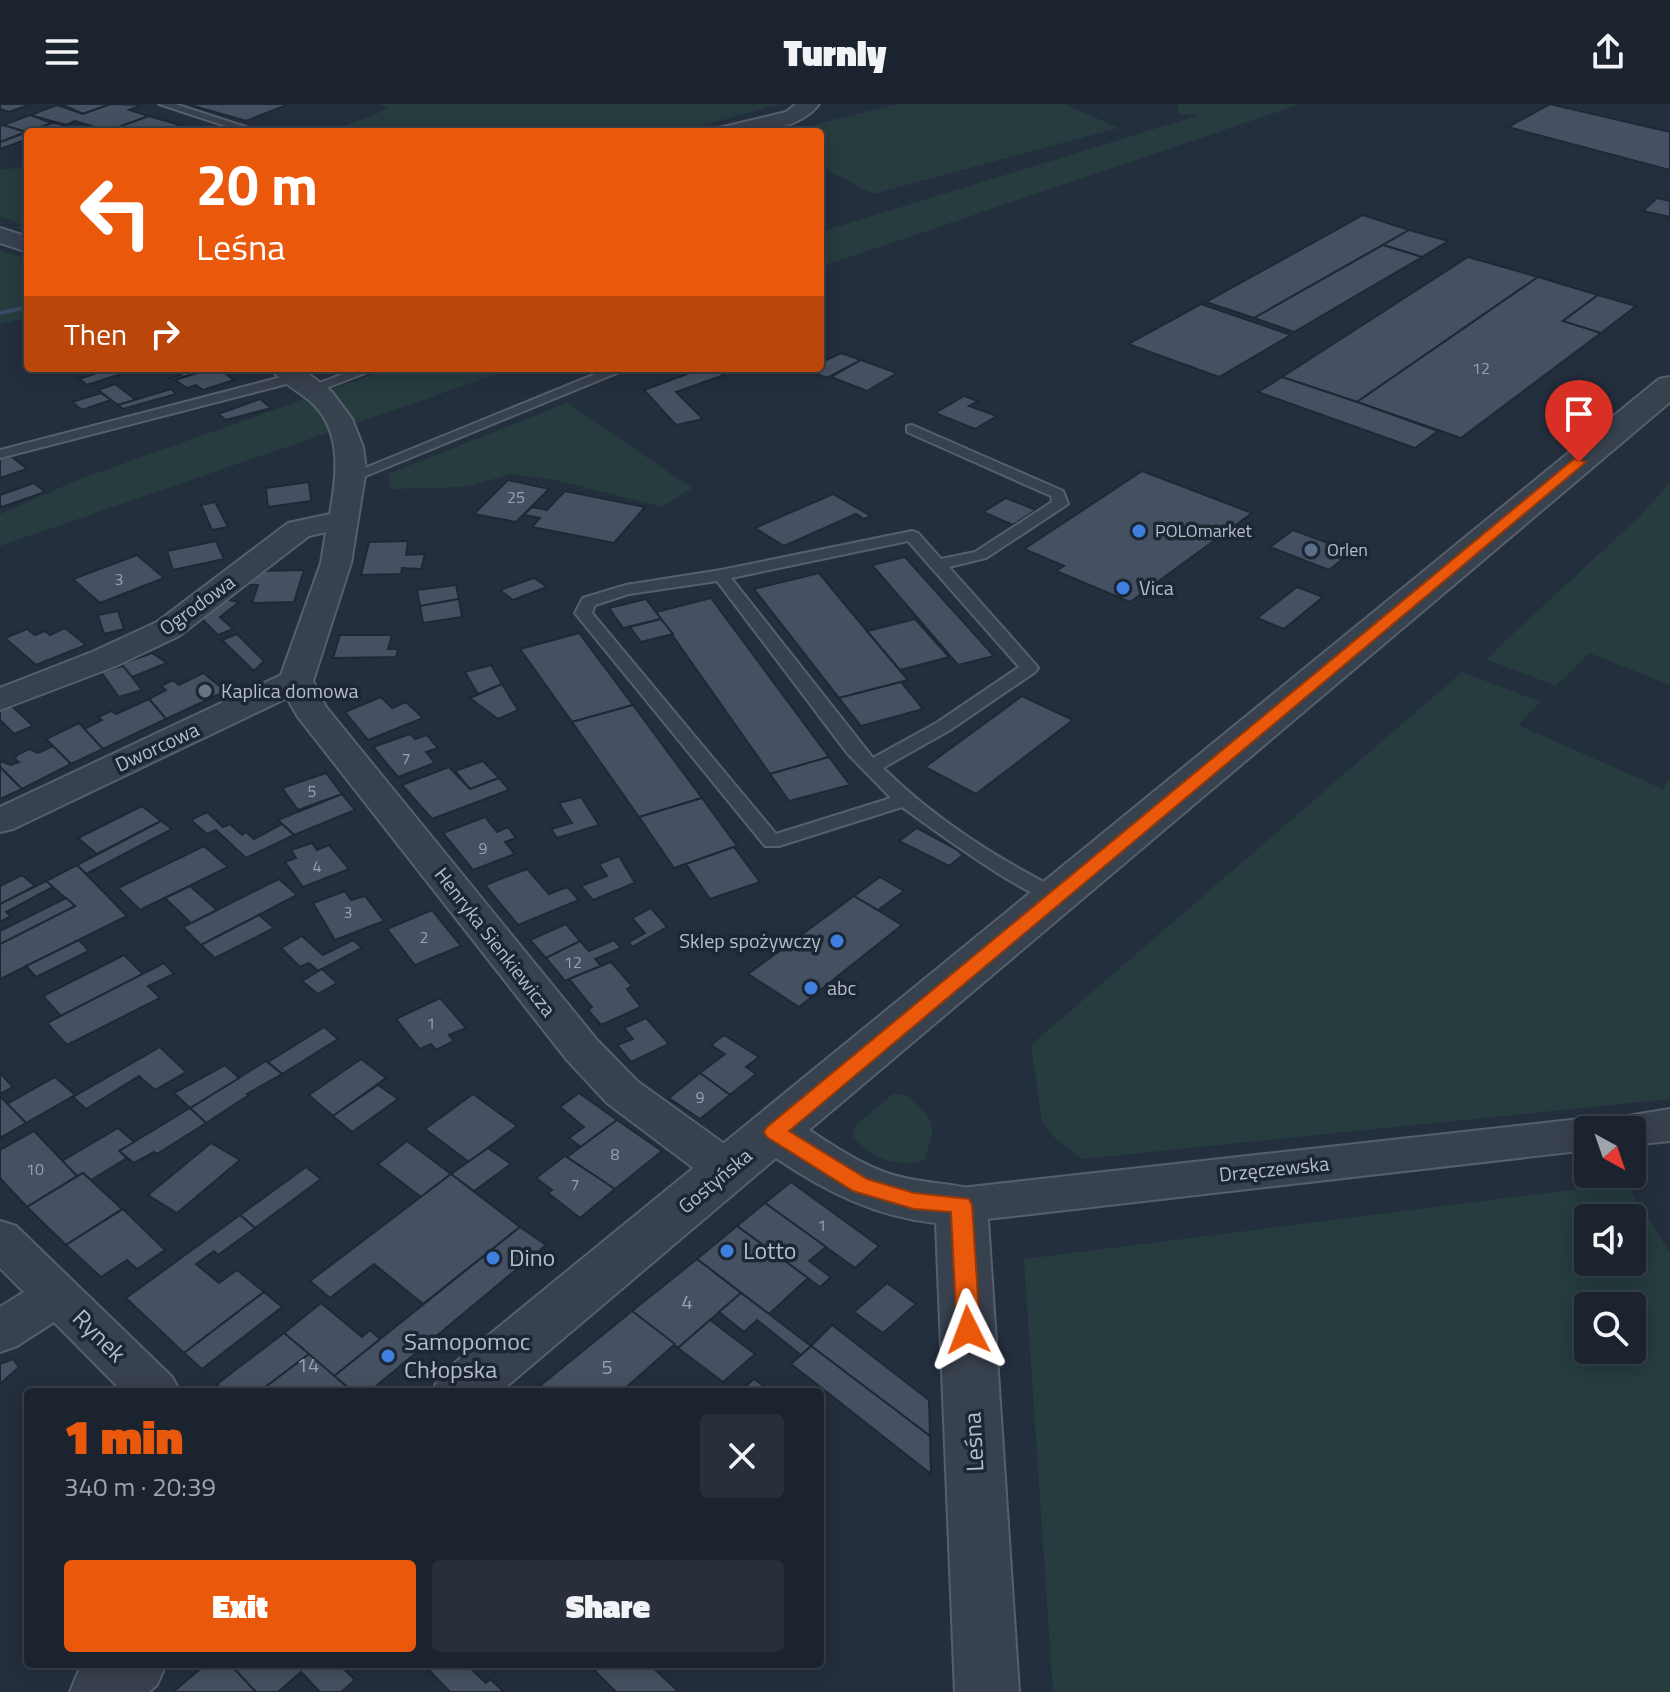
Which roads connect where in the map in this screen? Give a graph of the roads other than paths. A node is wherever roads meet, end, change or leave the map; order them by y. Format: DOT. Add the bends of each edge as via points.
graph roads {
  1 [pos="164,104"];
  2 [pos="809,104"];
  3 [pos="242,128"];
  4 [pos="743,128"];
  5 [pos="0,235"];
  6 [pos="24,244"];
  7 [pos="341,372"];
  8 [pos="612,372"];
  9 [pos="297,378"];
  10 [pos="1670,386"];
  11 [pos="912,429"];
  12 [pos="0,454"];
  13 [pos="351,477"];
  14 [pos="342,520"];
  15 [pos="938,565"];
  16 [pos="721,575"];
  17 [pos="296,681"];
  18 [pos="0,700"];
  19 [pos="871,767"];
  20 [pos="904,800"];
  21 [pos="0,821"];
  22 [pos="1057,897"];
  23 [pos="1670,1125"];
  24 [pos="1646,1128"];
  25 [pos="774,1132"];
  26 [pos="1574,1136"];
  27 [pos="728,1170"];
  28 [pos="961,1205"];
  29 [pos="0,1239"];
  30 [pos="57,1295"];
  31 [pos="0,1332"];
  32 [pos="151,1388"];
  33 [pos="465,1388"];
  34 [pos="129,1668"];
  35 [pos="102,1692"];
  36 [pos="987,1692"];
  1 -- 3 [label="lane"];
  2 -- 4 [label="street" via="793,116"];
  5 -- 6 [label="street"];
  7 -- 9 [label="lane"];
  8 -- 13 [label="lane"];
  9 -- 12 [label="lane"];
  9 -- 13 [label="street" via="338,419 349,447"];
  10 -- 22 [label="street, Gostyńska"];
  11 -- 15 [label="lane" via="1058,494 1060,504 980,555"];
  13 -- 14 [label="street"];
  14 -- 17 [label="street" via="336,563"];
  14 -- 18 [label="street, Ogrodowa" via="299,529 168,629"];
  15 -- 16 [label="lane" via="912,536"];
  15 -- 19 [label="lane" via="1029,668 944,726"];
  16 -- 19 [label="lane"];
  16 -- 20 [label="lane" via="626,590 589,602 583,613 772,842"];
  17 -- 21 [label="street, Dworcowa"];
  17 -- 27 [label="street, Henryka Sienkiewicza" via="310,710 592,1061 632,1100"];
  19 -- 20 [label="lane"];
  20 -- 22 [label="lane"];
  22 -- 25 [label="street, Gostyńska"];
  23 -- 24 [label="street"];
  25 -- 27 [label="street, Gostyńska"];
  25 -- 28 [label="street" via="860,1185 914,1201"];
  26 -- 28 [label="street, Drzęczewska"];
  27 -- 33 [label="street, Gostyńska"];
  28 -- 36 [label="street, Leśna"];
  29 -- 30 [label="street"];
  30 -- 31 [label="street, Rynek"];
  30 -- 32 [label="street, Rynek"];
  34 -- 35 [label="street"];
}
